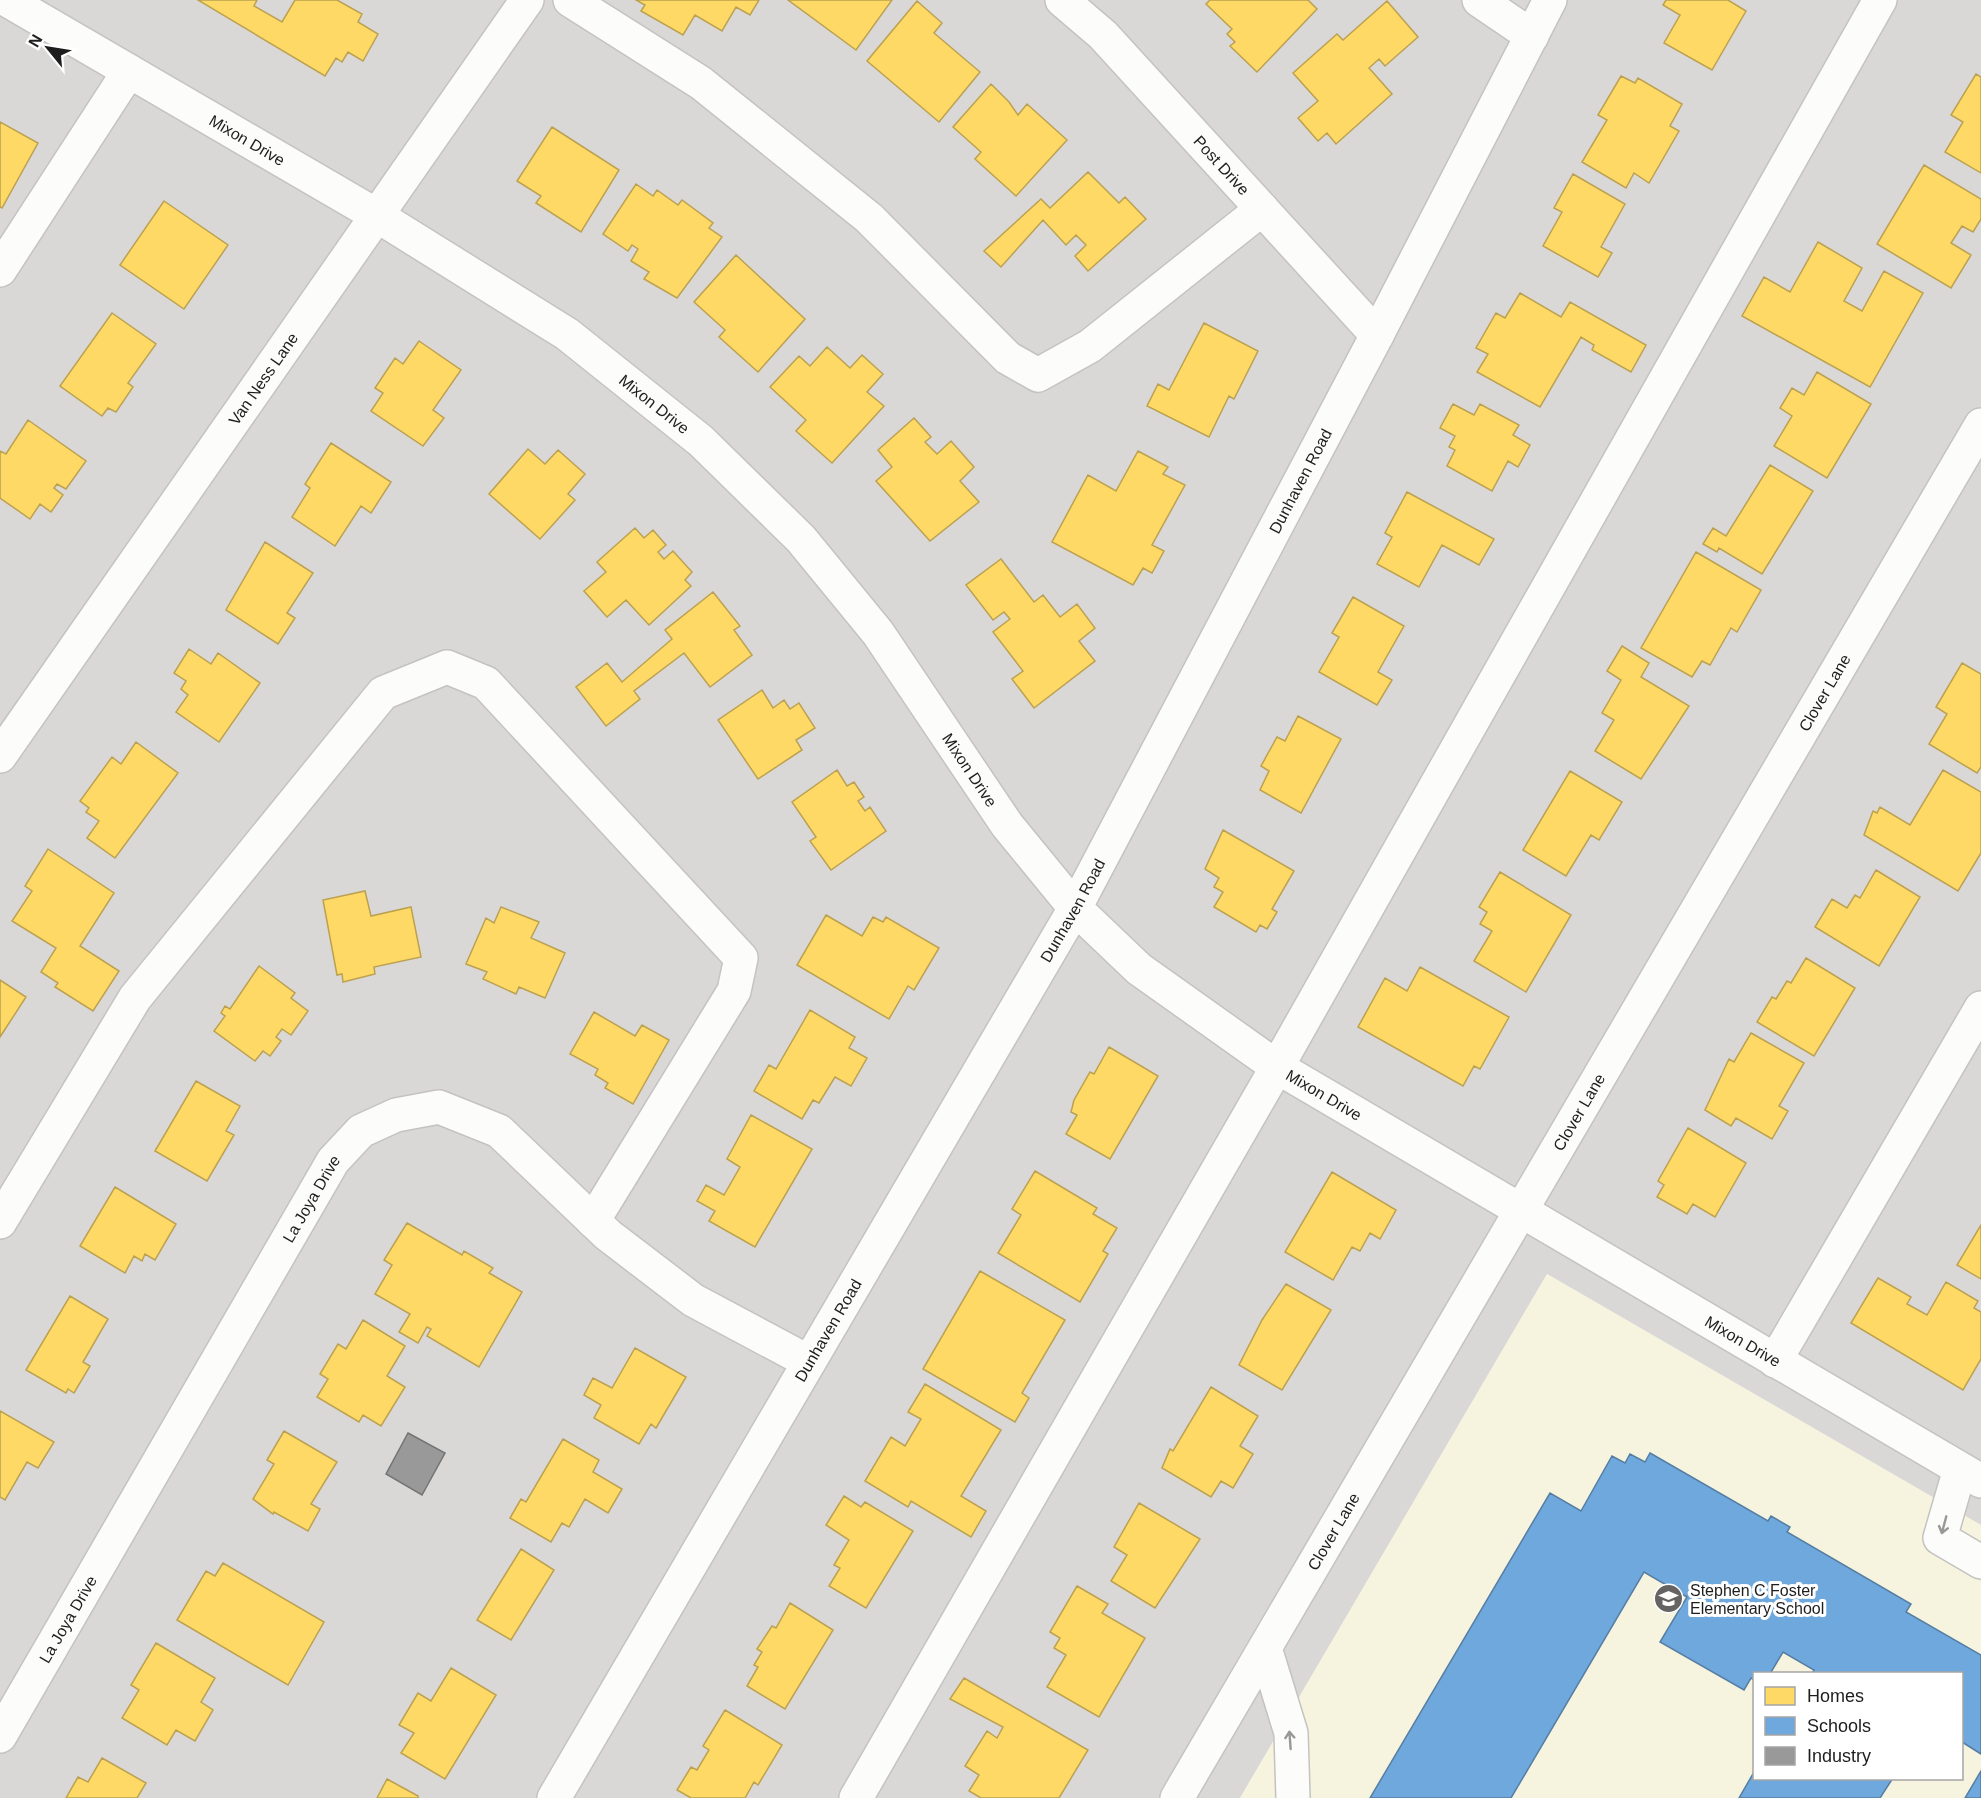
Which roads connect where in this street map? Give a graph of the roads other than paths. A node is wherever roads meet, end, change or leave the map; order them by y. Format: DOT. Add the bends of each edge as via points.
graph roads {
  1 [pos="7,0"];
  2 [pos="528,0"];
  3 [pos="570,0"];
  4 [pos="1062,0"];
  5 [pos="1479,0"];
  6 [pos="1550,0"];
  7 [pos="1881,0"];
  8 [pos="1532,36"];
  9 [pos="129,71"];
  10 [pos="1262,209"];
  11 [pos="376,215"];
  12 [pos="0,270"];
  13 [pos="1377,335"];
  14 [pos="1981,425"];
  15 [pos="0,756"];
  16 [pos="1075,908"];
  17 [pos="1981,1008"];
  18 [pos="1277,1068"];
  19 [pos="1521,1212"];
  20 [pos="592,1221"];
  21 [pos="0,1222"];
  22 [pos="1775,1361"];
  23 [pos="809,1362"];
  24 [pos="1970,1475"];
  25 [pos="1981,1562"];
  26 [pos="1265,1648"];
  27 [pos="0,1736"];
  28 [pos="554,1798"];
  29 [pos="856,1798"];
  30 [pos="1177,1798"];
  31 [pos="1293,1798"];
  1 -- 9 [label="street, Mixon Drive"];
  2 -- 11 [label="street, Van Ness Lane"];
  3 -- 10 [label="street" via="701,84 869,218 1008,358 1038,375 1090,346"];
  4 -- 10 [label="street, Post Drive" via="1102,35"];
  5 -- 8 [label="street"];
  6 -- 8 [label="street, Dunhaven Road"];
  7 -- 18 [label="street"];
  8 -- 13 [label="street, Dunhaven Road"];
  9 -- 11 [label="street, Mixon Drive"];
  9 -- 12 [label="street"];
  10 -- 13 [label="street, Post Drive"];
  11 -- 15 [label="street, Van Ness Lane"];
  11 -- 16 [label="street, Mixon Drive" via="567,334 701,441 793,531 878,633 1007,825"];
  13 -- 16 [label="street, Dunhaven Road"];
  14 -- 19 [label="street, Clover Lane"];
  16 -- 18 [label="street, Mixon Drive" via="1139,969"];
  16 -- 23 [label="street, Dunhaven Road"];
  17 -- 22 [label="street"];
  18 -- 19 [label="street, Mixon Drive"];
  18 -- 29 [label="street"];
  19 -- 22 [label="street, Mixon Drive"];
  19 -- 26 [label="street, Clover Lane"];
  20 -- 21 [label="street" via="734,991 741,958 486,683 447,667 383,693 135,998"];
  20 -- 23 [label="street, La Joya Drive" via="693,1300"];
  20 -- 27 [label="street, La Joya Drive" via="500,1131 439,1107 396,1114 361,1131 333,1161"];
  22 -- 24 [label="street, Mixon Drive"];
  23 -- 28 [label="street, Dunhaven Road"];
  24 -- 25 [label="street, one-way" via="1940,1538"];
  26 -- 30 [label="street, Clover Lane"];
  31 -- 26 [label="street, one-way" via="1291,1733"];
}
